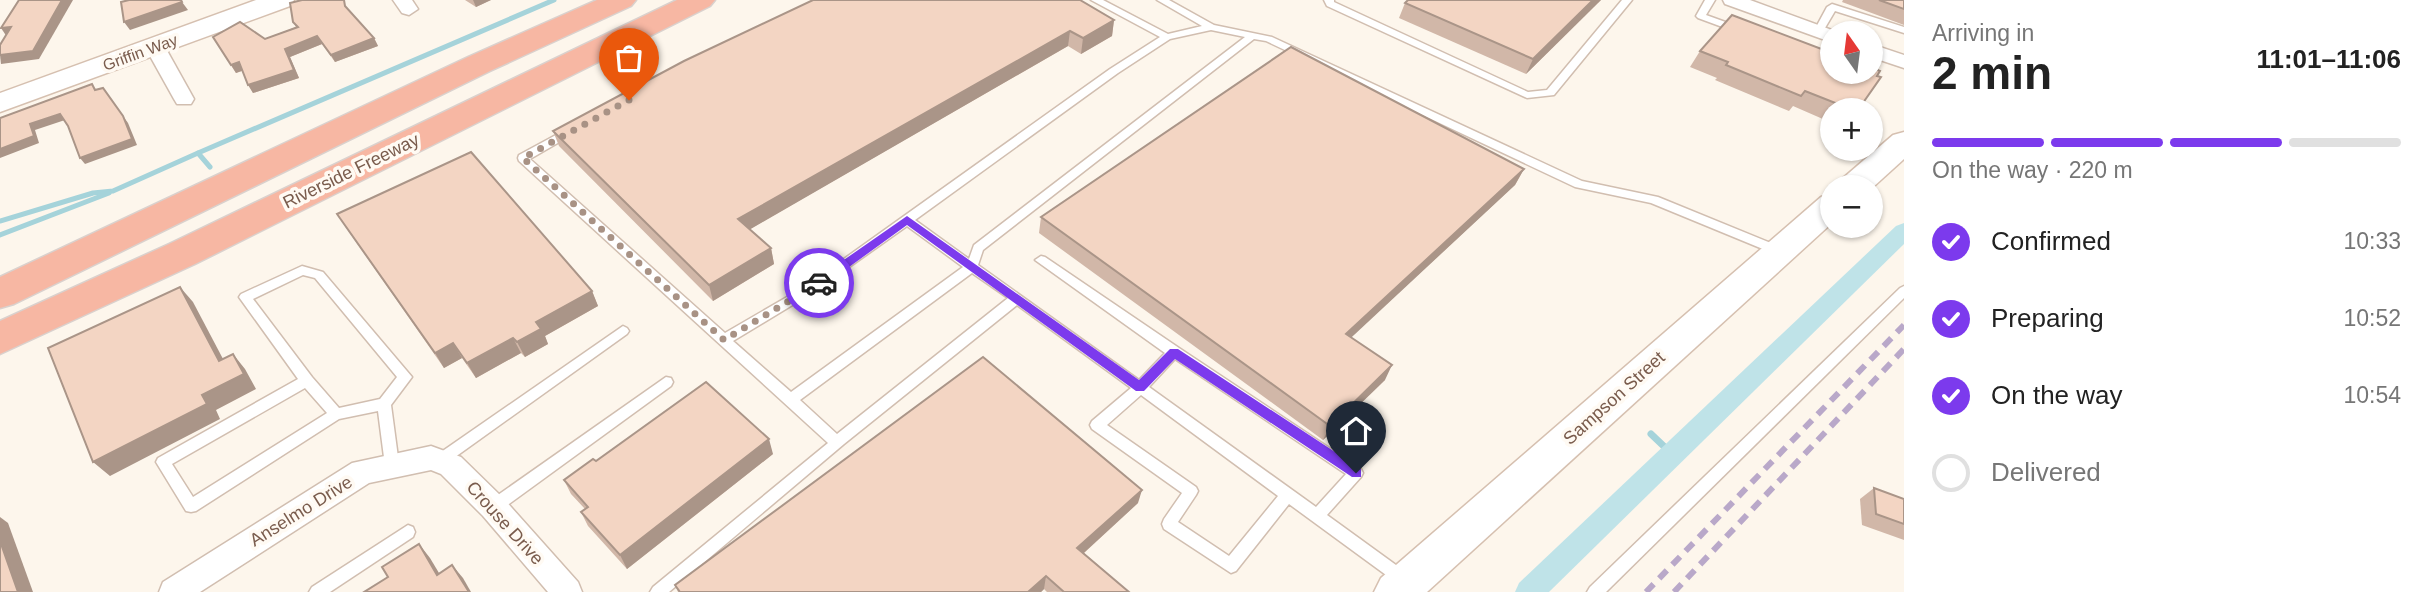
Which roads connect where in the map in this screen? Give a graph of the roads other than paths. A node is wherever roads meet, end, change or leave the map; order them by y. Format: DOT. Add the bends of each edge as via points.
graph roads {
  1 [pos="281,0"];
  2 [pos="621,0"];
  3 [pos="700,0"];
  4 [pos="1096,0"];
  5 [pos="1161,0"];
  6 [pos="1329,0"];
  7 [pos="1627,0"];
  8 [pos="1710,0"];
  9 [pos="1732,0"];
  10 [pos="1833,3"];
  11 [pos="1757,4"];
  12 [pos="252,5"];
  13 [pos="1829,21"];
  14 [pos="1211,27"];
  15 [pos="1904,30"];
  16 [pos="1820,31"];
  17 [pos="1748,34"];
  18 [pos="1253,35"];
  19 [pos="1167,37"];
  20 [pos="155,47"];
  21 [pos="1883,54"];
  22 [pos="1904,62"];
  23 [pos="184,99"];
  24 [pos="0,103"];
  25 [pos="581,125"];
  26 [pos="1904,142"];
  27 [pos="1867,175"];
  28 [pos="1820,216"];
  29 [pos="907,220"];
  30 [pos="1780,251"];
  31 [pos="183,254"];
  32 [pos="1041,260"];
  33 [pos="972,267"];
  34 [pos="1904,291"];
  35 [pos="0,294"];
  36 [pos="1017,298"];
  37 [pos="623,331"];
  38 [pos="0,338"];
  39 [pos="724,340"];
  40 [pos="0,348"];
  41 [pos="1174,352"];
  42 [pos="307,381"];
  43 [pos="666,382"];
  44 [pos="1140,388"];
  45 [pos="790,400"];
  46 [pos="384,404"];
  47 [pos="336,414"];
  48 [pos="837,442"];
  49 [pos="439,461"];
  50 [pos="392,464"];
  51 [pos="1287,495"];
  52 [pos="493,507"];
  53 [pos="1317,516"];
  54 [pos="408,532"];
  55 [pos="206,584"];
  56 [pos="1402,587"];
  57 [pos="174,592"];
  58 [pos="317,592"];
  59 [pos="567,592"];
  60 [pos="658,592"];
  61 [pos="1595,592"];
  1 -- 12 [label="street, Griffin Way"];
  2 -- 35 [label="highway"];
  3 -- 31 [label="highway, Riverside Freeway"];
  4 -- 19 [label="lane"];
  5 -- 14 [label="lane"];
  6 -- 7 [label="lane" via="1527,94 1550,93"];
  8 -- 17 [label="lane" via="1701,16"];
  9 -- 11 [label="street"];
  10 -- 13 [label="lane"];
  10 -- 15 [label="lane"];
  11 -- 16 [label="street"];
  12 -- 20 [label="street, Griffin Way"];
  14 -- 18 [label="lane"];
  14 -- 19 [label="lane"];
  18 -- 30 [label="lane" via="1269,38 1579,184 1654,200"];
  18 -- 33 [label="lane" via="978,248"];
  19 -- 29 [label="lane"];
  20 -- 23 [label="street"];
  20 -- 24 [label="street, Griffin Way"];
  21 -- 22 [label="street"];
  25 -- 39 [label="lane" via="523,158"];
  26 -- 27 [label="street"];
  28 -- 30 [label="street, Sampson Street"];
  29 -- 33 [label="lane"];
  29 -- 39 [label="lane" via="810,289"];
  30 -- 56 [label="street, Sampson Street"];
  31 -- 38 [label="highway, Riverside Freeway"];
  31 -- 40 [label="highway"];
  32 -- 41 [label="lane"];
  33 -- 36 [label="lane"];
  33 -- 45 [label="lane"];
  34 -- 61 [label="lane"];
  36 -- 44 [label="lane"];
  36 -- 48 [label="lane"];
  37 -- 49 [label="lane"];
  39 -- 45 [label="lane"];
  41 -- 44 [label="lane"];
  41 -- 53 [label="lane" via="1356,473"];
  42 -- 46 [label="lane" via="245,297 302,270 319,275 405,377"];
  42 -- 47 [label="lane"];
  42 -- 47 [label="lane" via="163,462 191,506"];
  43 -- 52 [label="lane"];
  44 -- 51 [label="lane"];
  44 -- 51 [label="lane" via="1097,425 1191,491 1169,524 1231,566"];
  45 -- 48 [label="lane"];
  46 -- 47 [label="lane"];
  46 -- 50 [label="lane"];
  48 -- 60 [label="lane"];
  49 -- 50 [label="street, Anselmo Drive" via="431,458"];
  49 -- 52 [label="street, Crouse Drive" via="450,465"];
  50 -- 55 [label="street, Anselmo Drive" via="362,472"];
  51 -- 53 [label="lane"];
  52 -- 59 [label="street, Crouse Drive"];
  53 -- 56 [label="lane"];
  54 -- 58 [label="lane"];
  55 -- 57 [label="street, Anselmo Drive"];
}
